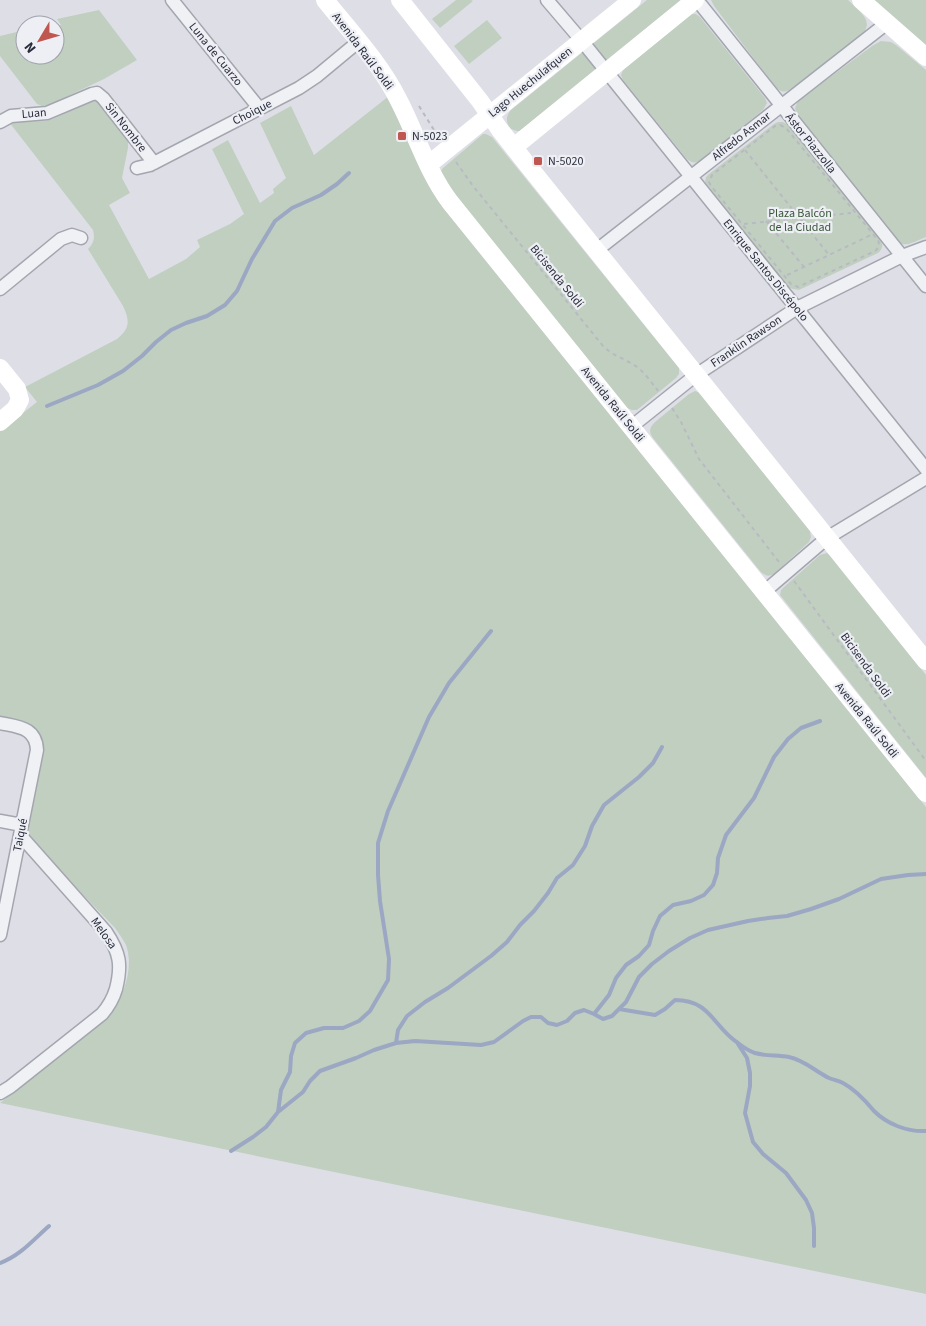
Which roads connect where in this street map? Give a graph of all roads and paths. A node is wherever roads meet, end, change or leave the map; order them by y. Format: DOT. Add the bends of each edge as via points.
graph roads {
  1 [pos="172,0"];
  2 [pos="325,0"];
  3 [pos="400,0"];
  4 [pos="547,0"];
  5 [pos="632,0"];
  6 [pos="696,0"];
  7 [pos="861,0"];
  8 [pos="886,22"];
  9 [pos="582,41"];
  10 [pos="358,42"];
  11 [pos="926,57"];
  12 [pos="607,72"];
  13 [pos="97,93"];
  14 [pos="781,105"];
  15 [pos="259,108"];
  16 [pos="490,114"];
  17 [pos="0,122"];
  18 [pos="514,147"];
  19 [pos="745,150"];
  20 [pos="454,158"];
  21 [pos="154,163"];
  22 [pos="428,165"];
  23 [pos="138,168"];
  24 [pos="691,176"];
  25 [pos="855,212"];
  26 [pos="799,218"];
  27 [pos="766,221"];
  28 [pos="742,224"];
  29 [pos="873,234"];
  30 [pos="82,238"];
  31 [pos="926,247"];
  32 [pos="596,250"];
  33 [pos="829,255"];
  34 [pos="902,256"];
  35 [pos="804,267"];
  36 [pos="784,276"];
  37 [pos="926,286"];
  38 [pos="0,289"];
  39 [pos="797,308"];
  40 [pos="0,368"];
  41 [pos="696,375"];
  42 [pos="659,392"];
  43 [pos="672,408"];
  44 [pos="0,422"];
  45 [pos="631,427"];
  46 [pos="926,469"];
  47 [pos="926,478"];
  48 [pos="827,538"];
  49 [pos="782,566"];
  50 [pos="793,579"];
  51 [pos="764,592"];
  52 [pos="926,661"];
  53 [pos="0,724"];
  54 [pos="926,761"];
  55 [pos="926,792"];
  56 [pos="0,821"];
  57 [pos="21,830"];
  58 [pos="2,918"];
  59 [pos="0,935"];
  60 [pos="0,1093"];
  1 -- 15 [label="street, Luna de Cuarzo"];
  2 -- 10 [label="main road, Avenida Raúl Soldi"];
  3 -- 16 [label="main road"];
  4 -- 9 [label="street"];
  5 -- 9 [label="main road, Lago Huechulafquen"];
  6 -- 12 [label="main road"];
  6 -- 14 [label="street, Ástor Piazzolla"];
  7 -- 8 [label="main road"];
  8 -- 11 [label="main road"];
  8 -- 14 [label="street, Alfredo Asmar"];
  9 -- 12 [label="street, Enrique Santos Discépolo"];
  9 -- 16 [label="main road, Lago Huechulafquen"];
  10 -- 15 [label="street, Choique" via="308,82"];
  10 -- 22 [label="main road, Avenida Raúl Soldi" via="391,86"];
  12 -- 18 [label="main road"];
  12 -- 24 [label="street, Enrique Santos Discépolo"];
  13 -- 17 [label="street, Luan" via="47,113 11,116"];
  13 -- 21 [label="street, Sin Nombre"];
  14 -- 24 [label="street, Alfredo Asmar"];
  14 -- 34 [label="street, Ástor Piazzolla"];
  15 -- 21 [label="street, Choique"];
  16 -- 18 [label="main road"];
  16 -- 22 [label="main road, Lago Huechulafquen"];
  18 -- 32 [label="main road"];
  19 -- 25 [label="path" via="775,126 783,126"];
  19 -- 26 [label="path"];
  19 -- 28 [label="path" via="709,182"];
  20 -- 42 [label="path, Bicisenda Soldi" via="473,186 603,346 637,367"];
  21 -- 23 [label="street, Choique"];
  22 -- 45 [label="main road, Avenida Raúl Soldi" via="450,202"];
  24 -- 32 [label="street, Alfredo Asmar"];
  24 -- 39 [label="street, Enrique Santos Discépolo"];
  25 -- 26 [label="path"];
  25 -- 29 [label="path"];
  26 -- 27 [label="path"];
  26 -- 33 [label="path"];
  27 -- 28 [label="path"];
  27 -- 35 [label="path"];
  28 -- 36 [label="path"];
  29 -- 33 [label="path"];
  29 -- 36 [label="path" via="879,244 876,250 798,287 790,284"];
  30 -- 38 [label="street" via="61,239"];
  31 -- 34 [label="street, Franklin Rawson"];
  32 -- 41 [label="main road"];
  33 -- 35 [label="path"];
  34 -- 37 [label="street, Ástor Piazzolla"];
  34 -- 39 [label="street, Franklin Rawson"];
  35 -- 36 [label="path"];
  39 -- 41 [label="street, Franklin Rawson"];
  39 -- 46 [label="street, Enrique Santos Discépolo"];
  40 -- 44 [label="main road" via="17,389 20,400 15,410"];
  41 -- 45 [label="street, Franklin Rawson"];
  41 -- 48 [label="main road"];
  43 -- 49 [label="path" via="699,459"];
  45 -- 51 [label="main road, Avenida Raúl Soldi"];
  47 -- 48 [label="street"];
  48 -- 51 [label="street"];
  48 -- 52 [label="main road"];
  50 -- 54 [label="path, Bicisenda Soldi"];
  51 -- 55 [label="main road, Avenida Raúl Soldi"];
  53 -- 57 [label="street, Taiqué" via="22,728 36,740 37,750"];
  56 -- 57 [label="street"];
  57 -- 58 [label="street, Taiqué"];
  57 -- 60 [label="street, Melosa" via="106,932 118,953 120,970 106,1010"];
  58 -- 59 [label="street, Taiqué"];
}
